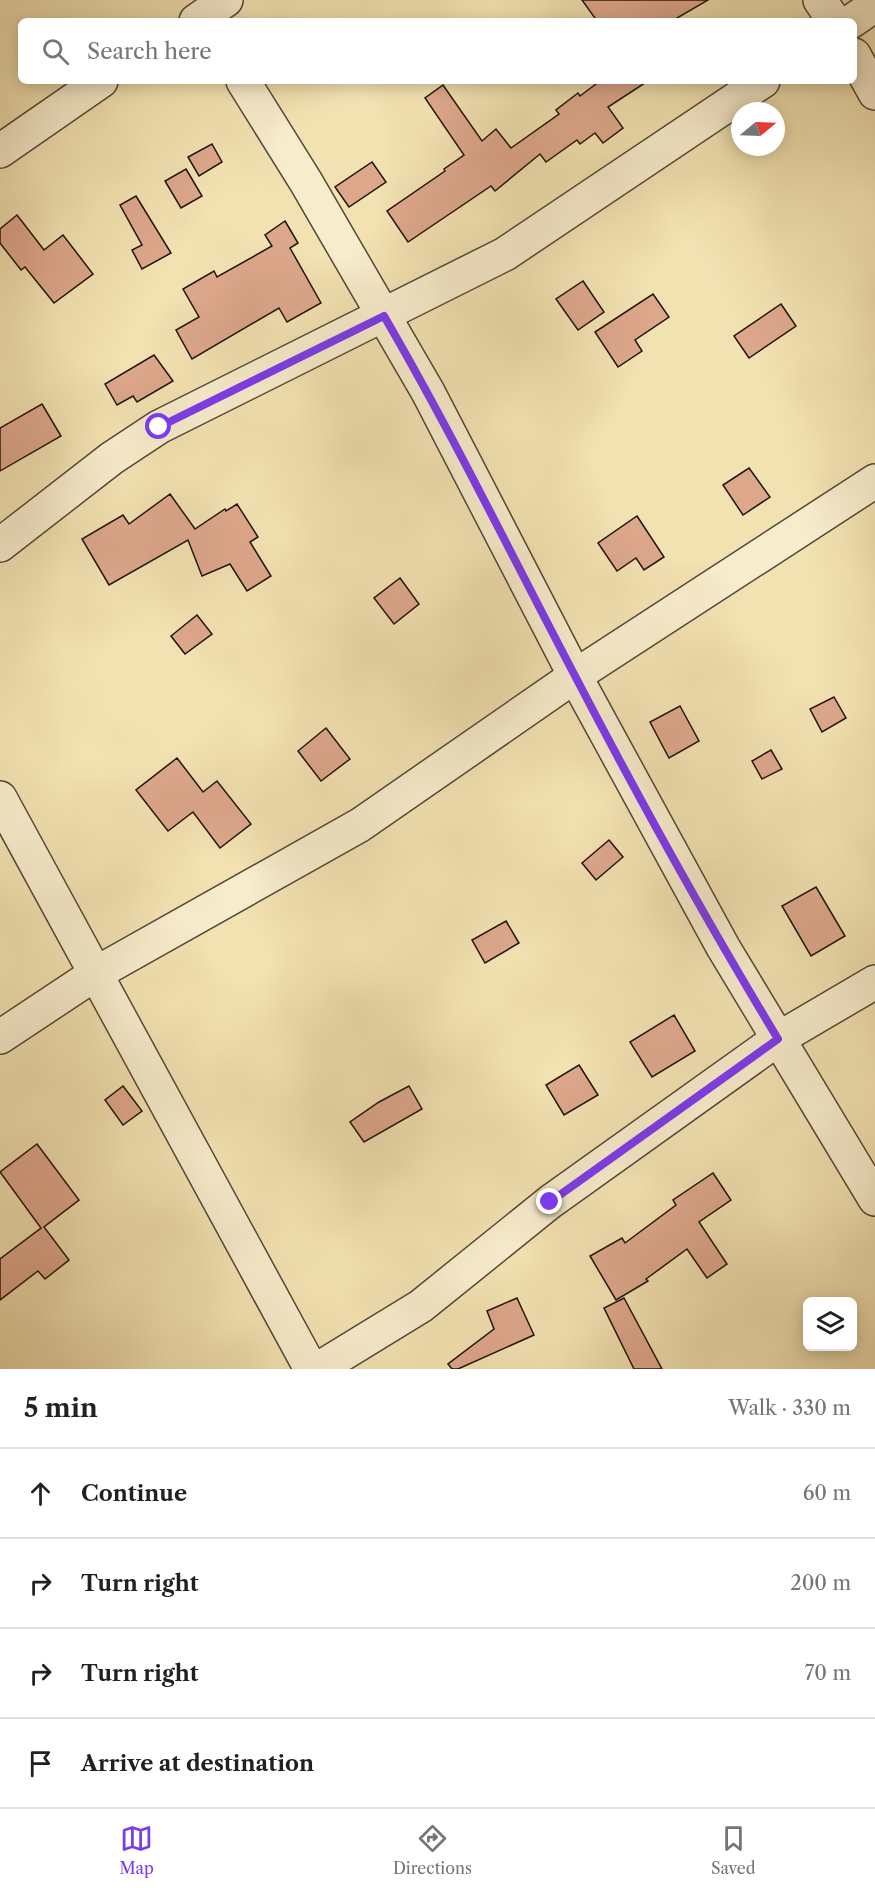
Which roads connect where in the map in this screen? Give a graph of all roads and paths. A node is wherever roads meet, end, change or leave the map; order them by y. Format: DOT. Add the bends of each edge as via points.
graph roads {
  1 [pos="820,0"];
  2 [pos="875,5"];
  3 [pos="832,18"];
  4 [pos="856,18"];
  5 [pos="857,60"];
  6 [pos="97,84"];
  7 [pos="245,84"];
  8 [pos="759,84"];
  9 [pos="875,93"];
  10 [pos="0,151"];
  11 [pos="384,316"];
  12 [pos="875,481"];
  13 [pos="0,544"];
  14 [pos="575,676"];
  15 [pos="0,798"];
  16 [pos="95,974"];
  17 [pos="875,982"];
  18 [pos="0,1037"];
  19 [pos="778,1039"];
  20 [pos="875,1199"];
  21 [pos="311,1369"];
  22 [pos="318,1369"];
  1 -- 3 [label="street"];
  2 -- 4 [label="street"];
  5 -- 9 [label="street"];
  6 -- 10 [label="street"];
  7 -- 11 [label="street"];
  8 -- 11 [label="street" via="506,254"];
  11 -- 13 [label="street" via="159,427"];
  11 -- 14 [label="street" via="428,392"];
  12 -- 14 [label="street"];
  14 -- 16 [label="street" via="360,825"];
  14 -- 19 [label="street" via="723,947"];
  15 -- 16 [label="street"];
  16 -- 18 [label="street"];
  16 -- 21 [label="street"];
  17 -- 19 [label="street"];
  19 -- 20 [label="street"];
  19 -- 22 [label="street" via="550,1202 421,1305"];
}
